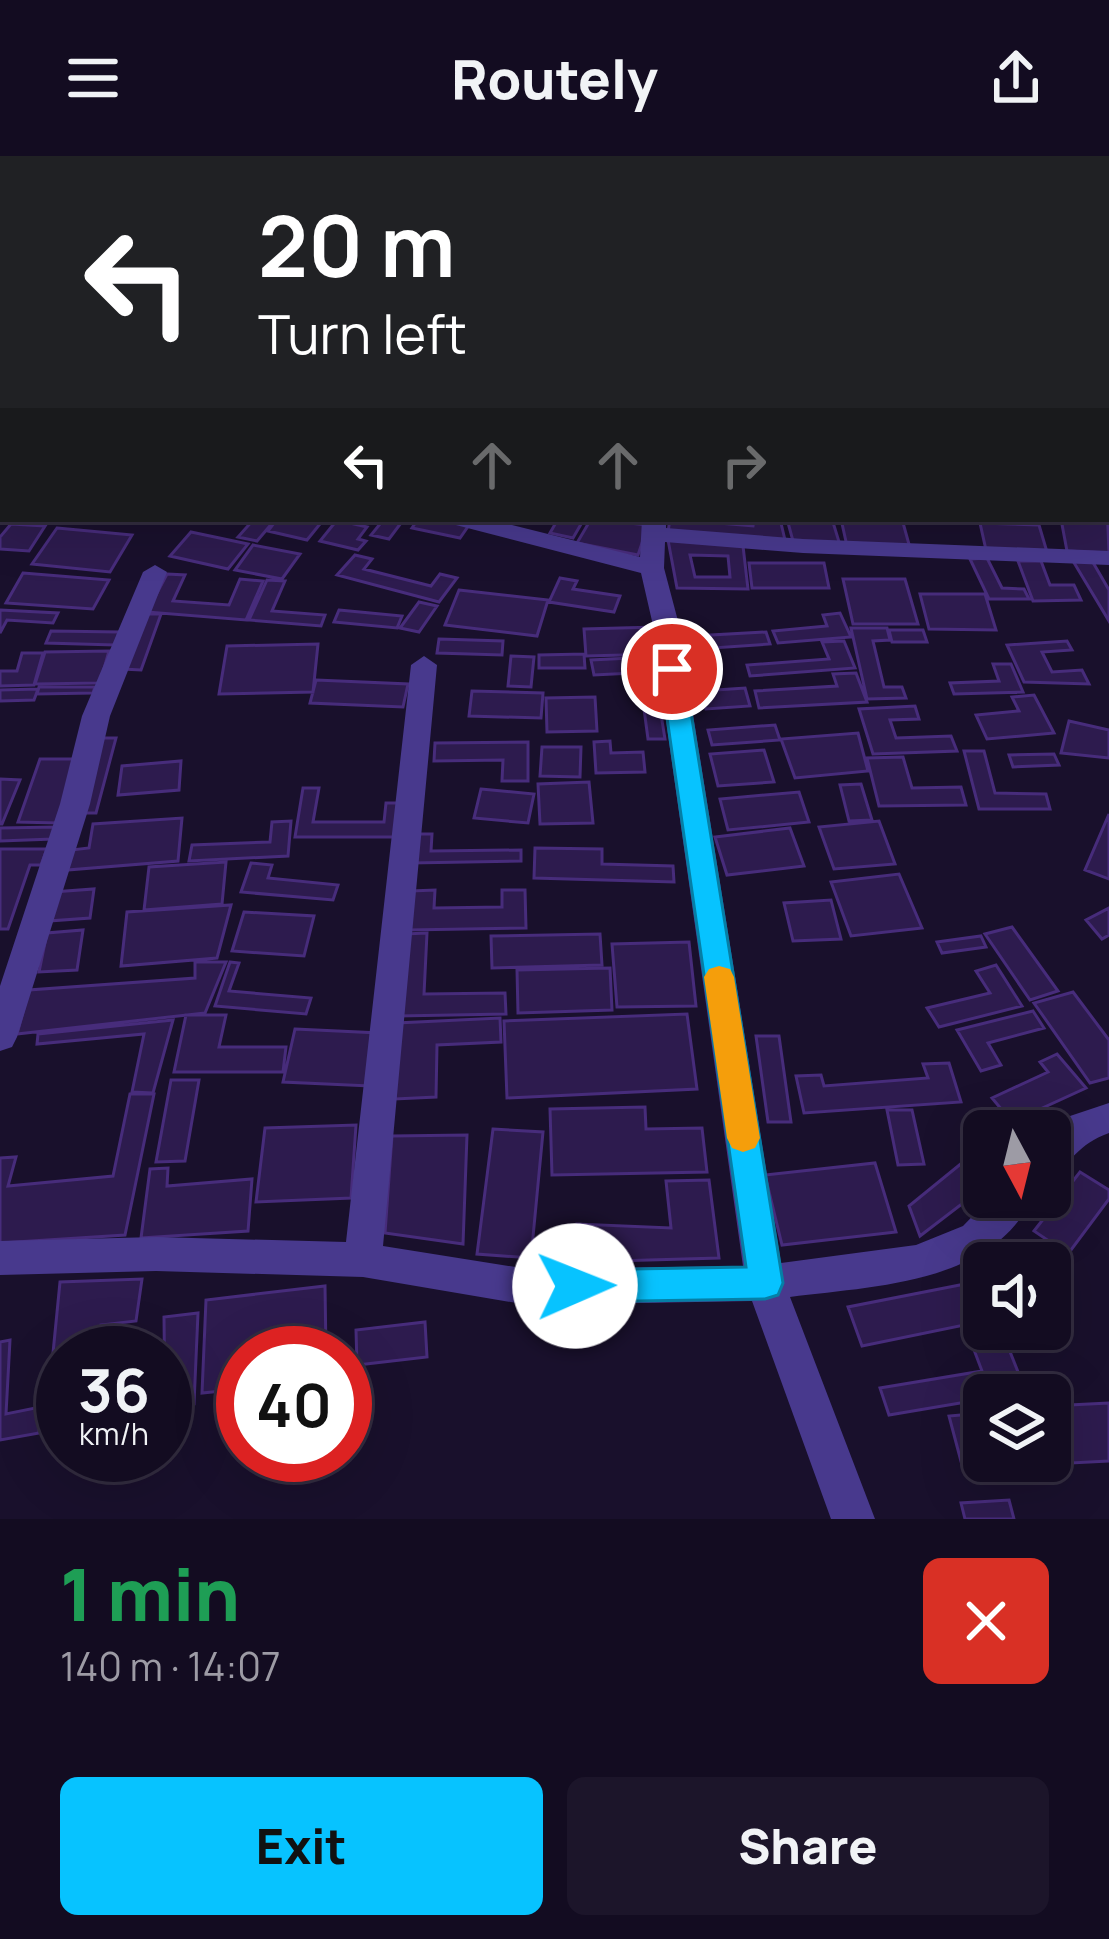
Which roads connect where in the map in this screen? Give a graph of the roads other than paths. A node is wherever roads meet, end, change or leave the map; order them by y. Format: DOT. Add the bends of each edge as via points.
graph roads {
  1 [pos="472,522"];
  2 [pos="655,526"];
  3 [pos="1109,558"];
  4 [pos="652,568"];
  5 [pos="155,572"];
  6 [pos="424,665"];
  7 [pos="0,1037"];
  8 [pos="1109,1118"];
  9 [pos="1071,1131"];
  10 [pos="995,1218"];
  11 [pos="0,1258"];
  12 [pos="363,1260"];
  13 [pos="765,1283"];
  14 [pos="853,1519"];
  1 -- 4 [label="street"];
  2 -- 3 [label="street" via="802,546"];
  2 -- 4 [label="street"];
  4 -- 13 [label="street"];
  5 -- 7 [label="street" via="96,716"];
  6 -- 12 [label="street"];
  8 -- 9 [label="street"];
  10 -- 13 [label="street" via="976,1238 916,1262"];
  11 -- 12 [label="street"];
  12 -- 13 [label="street" via="528,1287"];
  13 -- 14 [label="street"];
}
